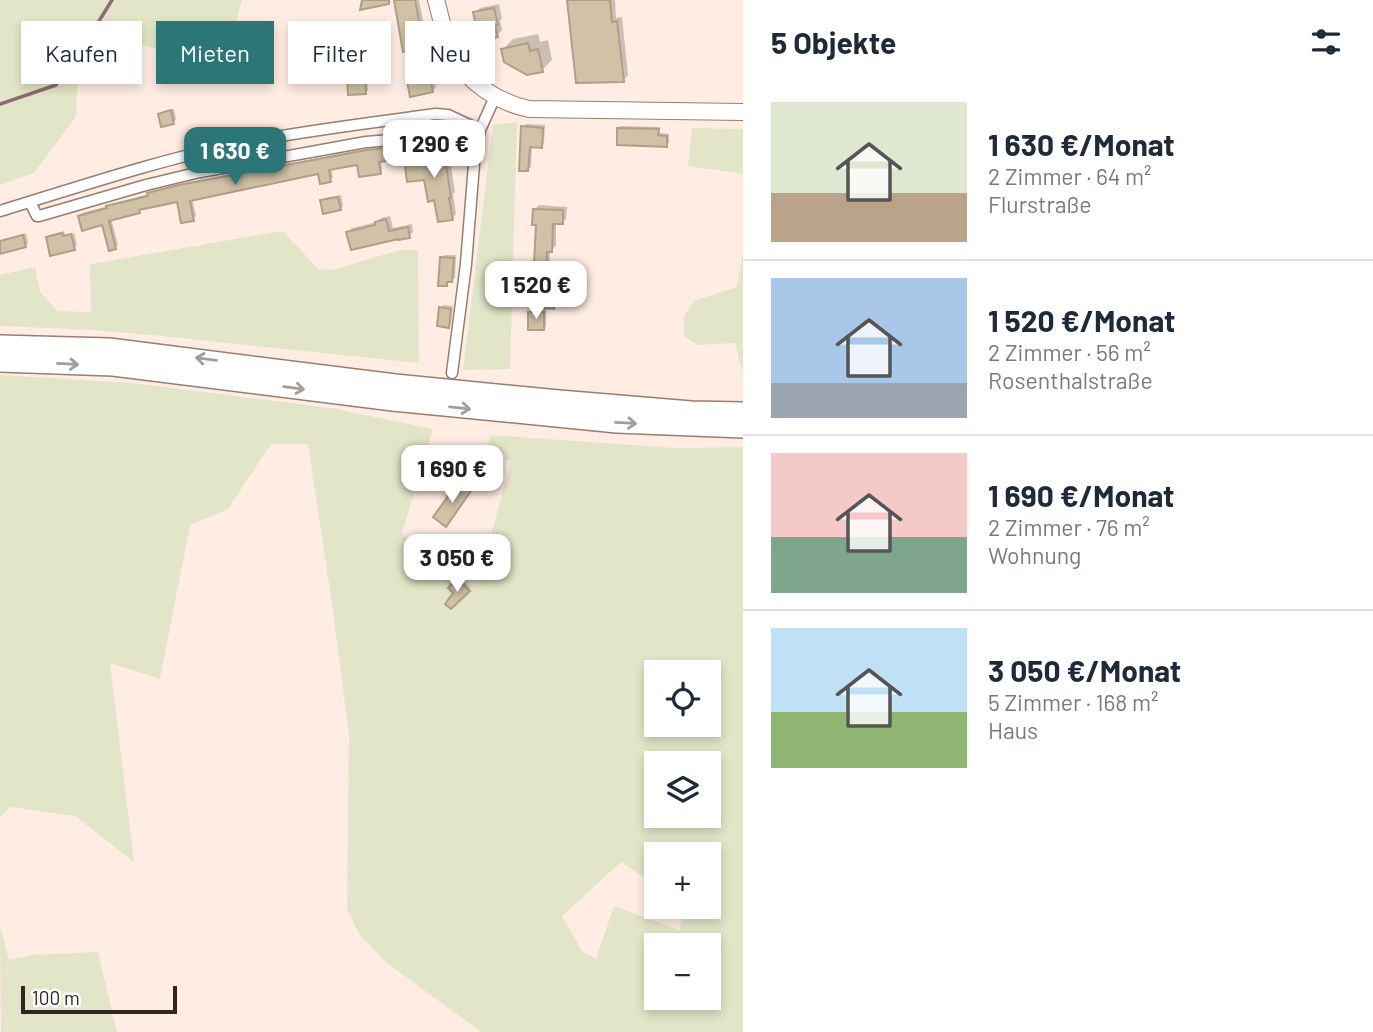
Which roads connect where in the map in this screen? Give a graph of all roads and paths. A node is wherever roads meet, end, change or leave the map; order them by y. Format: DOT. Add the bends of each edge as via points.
graph roads {
  1 [pos="436,0"];
  2 [pos="495,97"];
  3 [pos="743,112"];
  4 [pos="480,130"];
  5 [pos="475,152"];
  6 [pos="30,202"];
  7 [pos="0,211"];
  8 [pos="0,345"];
  9 [pos="0,362"];
  10 [pos="452,373"];
  11 [pos="394,392"];
  12 [pos="558,409"];
  13 [pos="743,412"];
  14 [pos="743,428"];
  1 -- 2 [label="main road" via="452,53"];
  2 -- 3 [label="main road" via="529,109"];
  2 -- 4 [label="street"];
  4 -- 5 [label="street"];
  4 -- 6 [label="street" via="436,114 314,130 187,156"];
  5 -- 6 [label="street" via="452,135 366,142 200,172 39,216"];
  5 -- 10 [label="street" via="467,264"];
  6 -- 7 [label="street"];
  11 -- 8 [label="highway, one-way" via="109,348"];
  9 -- 11 [label="highway, one-way" via="113,366"];
  11 -- 12 [label="highway"];
  12 -- 13 [label="highway"];
  12 -- 14 [label="highway, one-way" via="654,425"];
}
